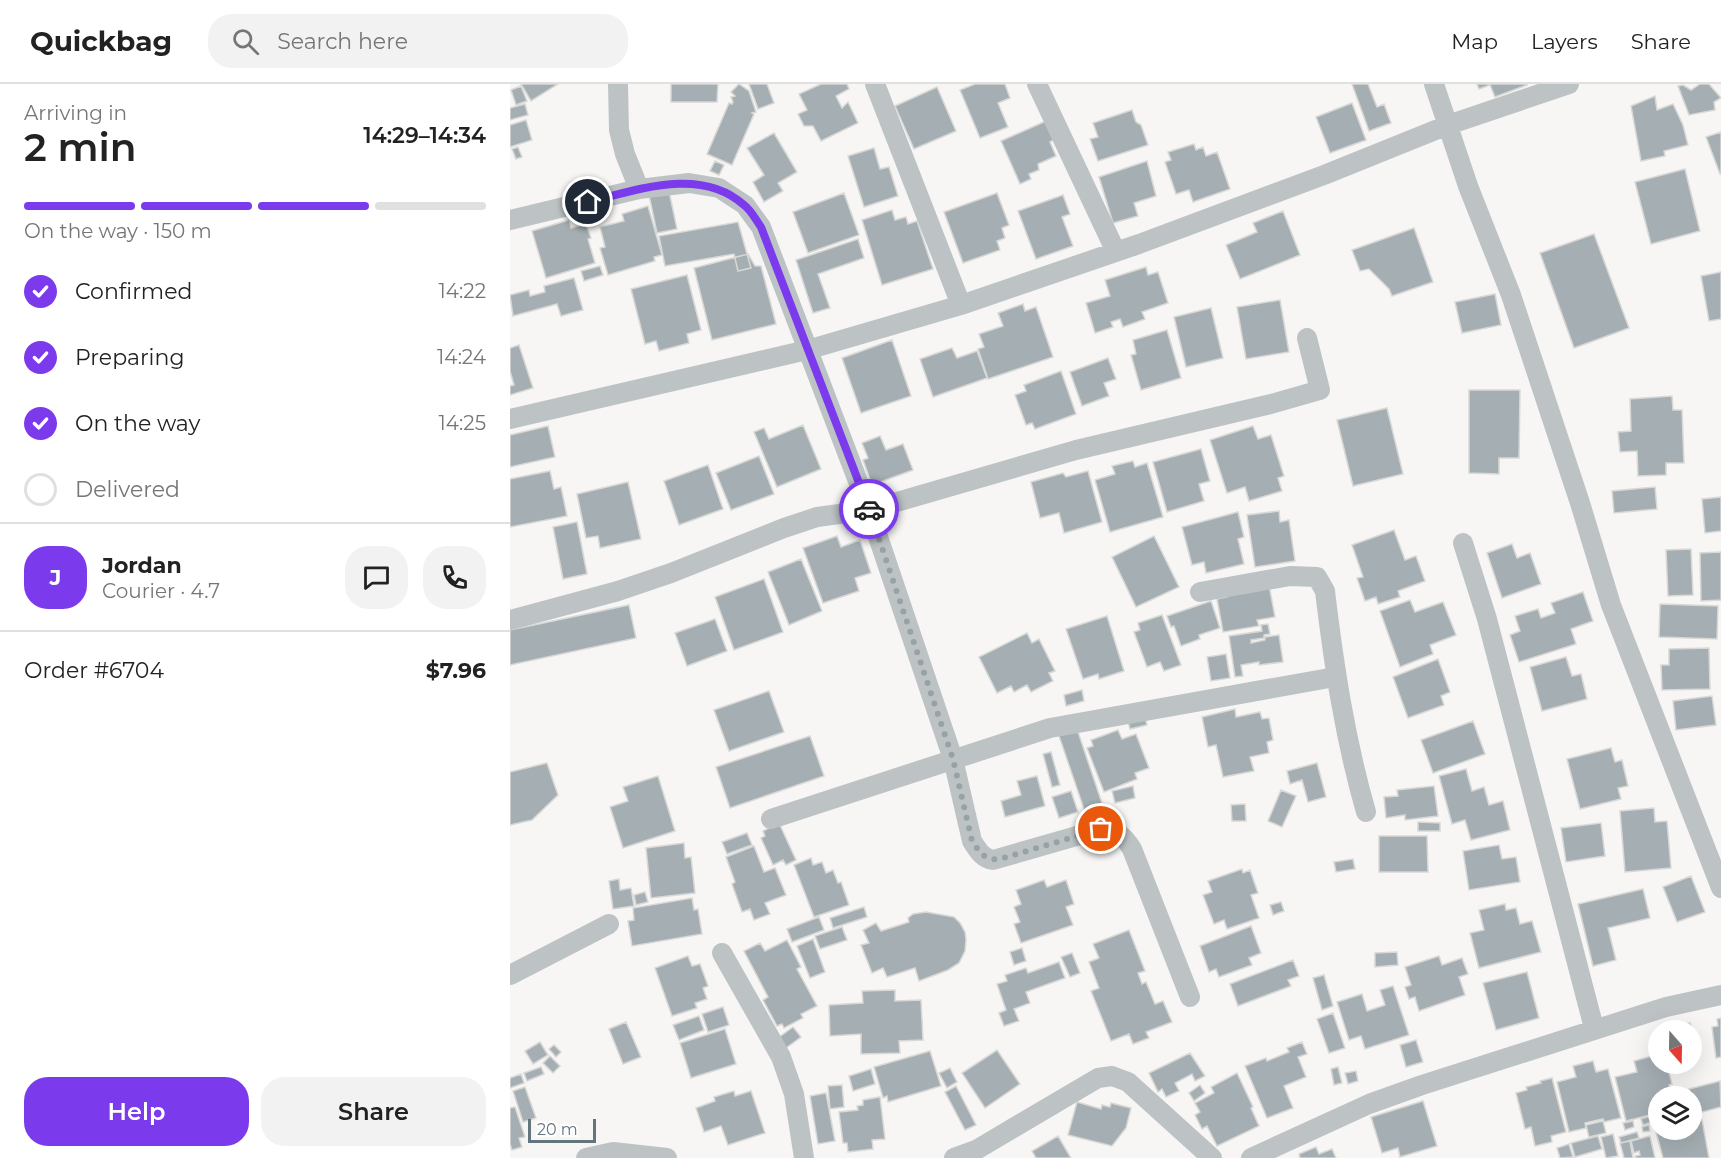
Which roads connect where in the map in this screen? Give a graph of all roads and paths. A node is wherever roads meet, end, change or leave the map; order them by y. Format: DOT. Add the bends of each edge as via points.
graph roads {
  1 [pos="618,84"];
  2 [pos="875,84"];
  3 [pos="1037,84"];
  4 [pos="1434,84"];
  5 [pos="1569,84"];
  6 [pos="1448,125"];
  7 [pos="639,189"];
  8 [pos="510,220"];
  9 [pos="1116,252"];
  10 [pos="961,305"];
  11 [pos="1307,338"];
  12 [pos="807,350"];
  13 [pos="510,419"];
  14 [pos="869,510"];
  15 [pos="1463,543"];
  16 [pos="1200,592"];
  17 [pos="510,620"];
  18 [pos="1335,676"];
  19 [pos="953,759"];
  20 [pos="1366,812"];
  21 [pos="771,819"];
  22 [pos="1721,888"];
  23 [pos="609,924"];
  24 [pos="722,953"];
  25 [pos="510,975"];
  26 [pos="1721,995"];
  27 [pos="1190,998"];
  28 [pos="1594,1028"];
  29 [pos="979,1154"];
  30 [pos="586,1158"];
  31 [pos="667,1158"];
  32 [pos="804,1158"];
  33 [pos="954,1158"];
  34 [pos="1212,1158"];
  35 [pos="1251,1158"];
  1 -- 7 [label="street" via="619,130"];
  2 -- 10 [label="street"];
  3 -- 9 [label="street"];
  4 -- 6 [label="street"];
  5 -- 6 [label="street"];
  6 -- 9 [label="street"];
  6 -- 22 [label="street" via="1511,295 1611,605"];
  7 -- 8 [label="street"];
  7 -- 12 [label="street" via="689,183 719,188 745,205 761,227"];
  9 -- 10 [label="street"];
  10 -- 12 [label="street"];
  11 -- 14 [label="street" via="1320,390 1076,450"];
  12 -- 13 [label="street"];
  12 -- 14 [label="street"];
  14 -- 17 [label="street" via="817,517 618,591"];
  14 -- 19 [label="street"];
  15 -- 28 [label="street" via="1487,619"];
  16 -- 18 [label="street" via="1290,576 1317,577 1324,591"];
  18 -- 19 [label="street" via="1050,728"];
  18 -- 20 [label="street"];
  19 -- 21 [label="street"];
  19 -- 27 [label="street" via="972,841 987,859 1000,859 1101,829 1119,833 1132,849"];
  23 -- 25 [label="street"];
  24 -- 32 [label="street" via="781,1057 794,1094"];
  26 -- 28 [label="street"];
  28 -- 35 [label="street" via="1388,1096"];
  29 -- 33 [label="street"];
  29 -- 34 [label="street" via="1098,1078 1112,1076 1128,1082"];
  30 -- 31 [label="street" via="614,1152"];
}
